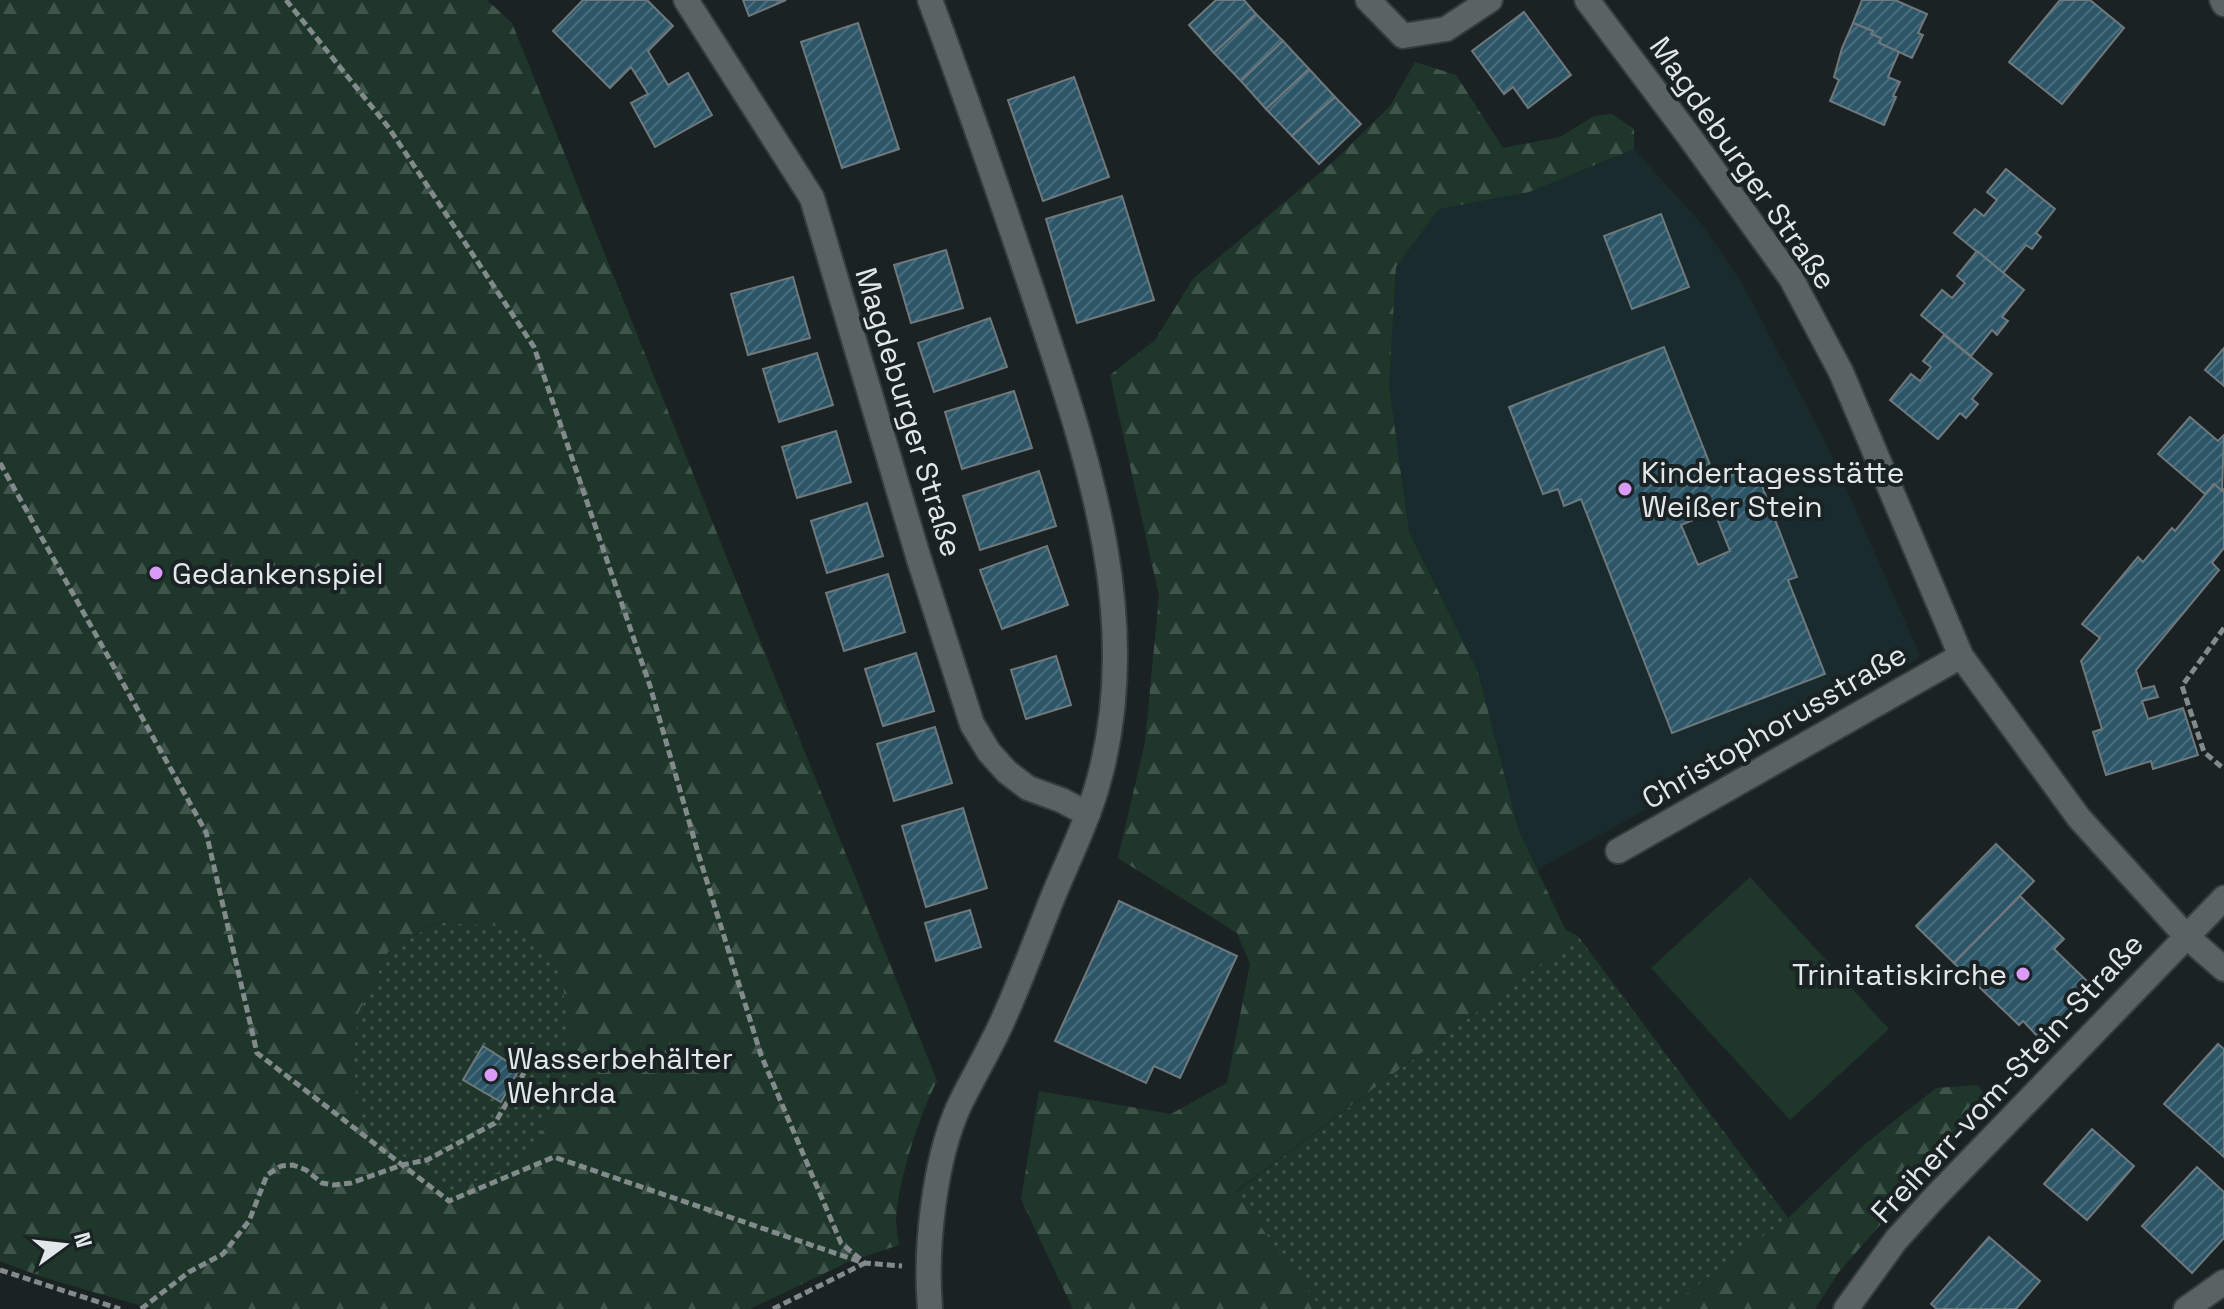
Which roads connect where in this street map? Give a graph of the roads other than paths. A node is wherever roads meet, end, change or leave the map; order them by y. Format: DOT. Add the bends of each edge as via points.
graph roads {
  1 [pos="686,0"];
  2 [pos="930,0"];
  3 [pos="1368,0"];
  4 [pos="1490,0"];
  5 [pos="1587,0"];
  6 [pos="1961,656"];
  7 [pos="1088,814"];
  8 [pos="1618,851"];
  9 [pos="2224,898"];
  10 [pos="2186,936"];
  11 [pos="2224,969"];
  12 [pos="2224,1282"];
  13 [pos="930,1309"];
  14 [pos="1846,1309"];
  15 [pos="2186,1309"];
  1 -- 7 [label="street, Magdeburger Straße" via="812,198 972,724 1007,772 1028,788"];
  2 -- 7 [label="street" via="1065,388 1100,515 1111,573 1114,692 1105,756"];
  3 -- 4 [label="street" via="1403,36 1446,29"];
  5 -- 6 [label="street, Magdeburger Straße" via="1791,278 1841,372"];
  6 -- 8 [label="street, Christophorusstraße"];
  6 -- 10 [label="street, Magdeburger Straße" via="2079,818"];
  7 -- 13 [label="street" via="1021,981 958,1108 940,1170 927,1267"];
  9 -- 10 [label="street, Freiherr-vom-Stein-Straße"];
  10 -- 11 [label="street, Magdeburger Straße"];
  10 -- 14 [label="street, Freiherr-vom-Stein-Straße" via="1905,1230"];
  12 -- 15 [label="street"];
}
